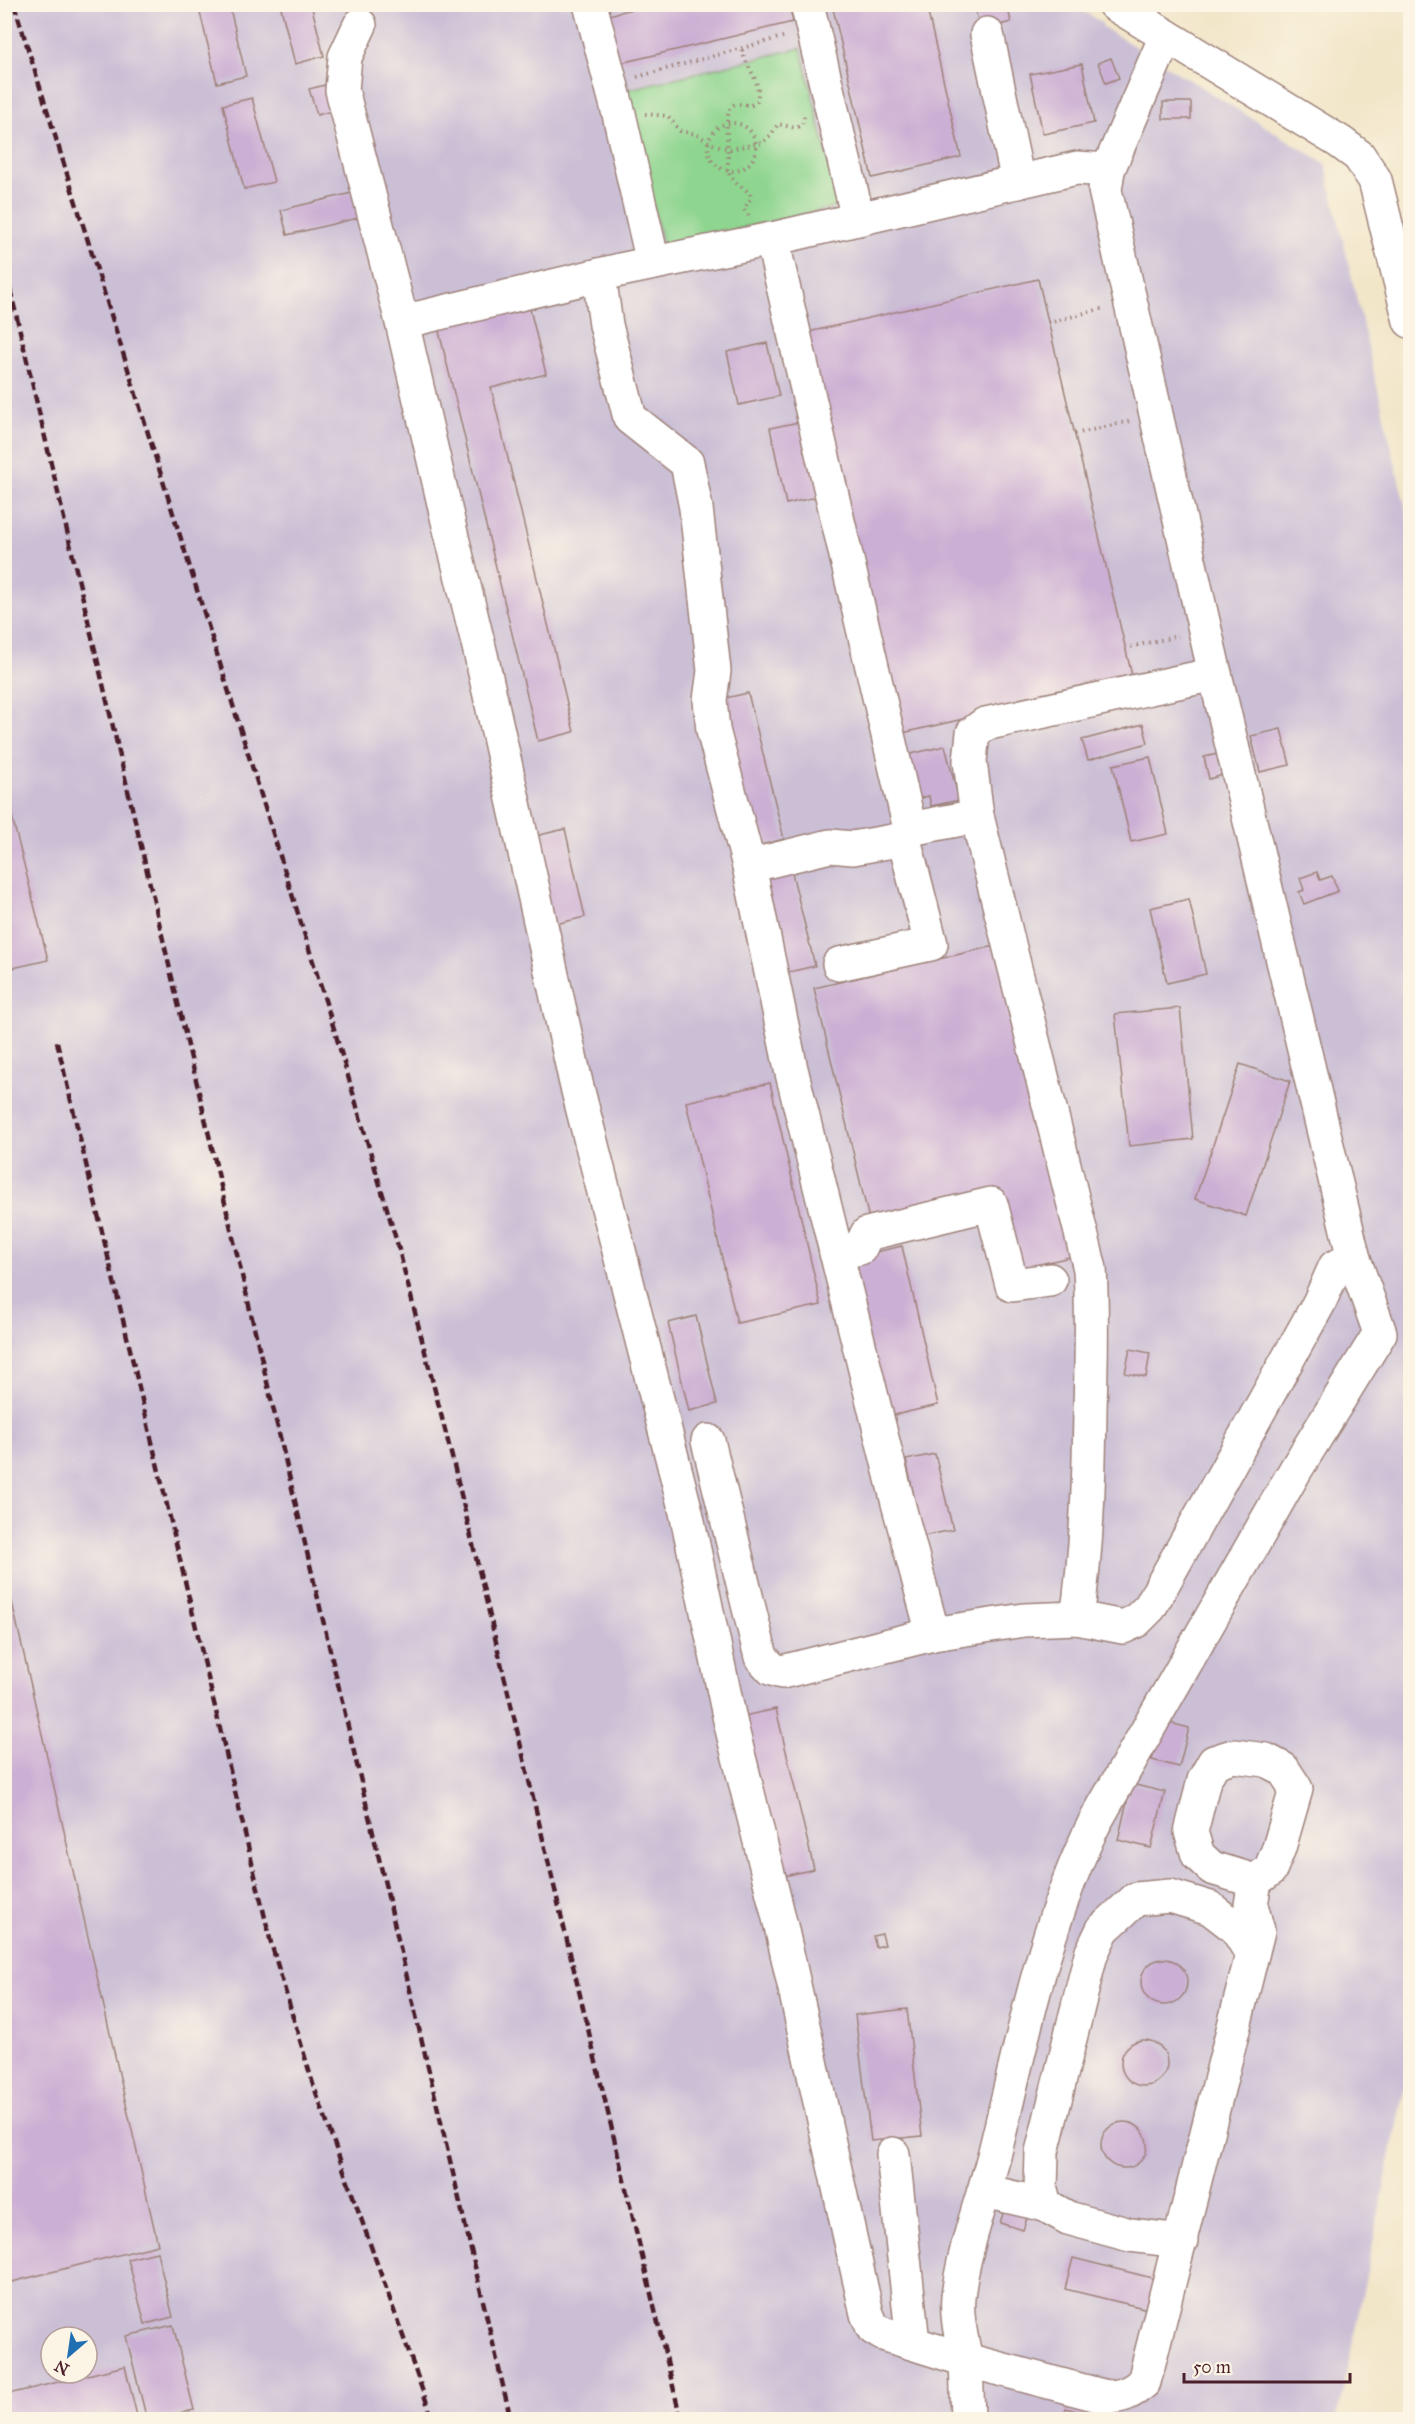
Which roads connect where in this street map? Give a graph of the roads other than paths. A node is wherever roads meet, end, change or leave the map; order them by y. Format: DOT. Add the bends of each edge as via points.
graph roads {
  1 [pos="590,4"];
  2 [pos="1114,4"];
  3 [pos="810,17"];
  4 [pos="360,25"];
  5 [pos="987,34"];
  6 [pos="1166,36"];
  7 [pos="1108,170"];
  8 [pos="1018,182"];
  9 [pos="858,219"];
  10 [pos="766,240"];
  11 [pos="653,263"];
  12 [pos="599,275"];
  13 [pos="1410,321"];
  14 [pos="402,322"];
  15 [pos="1215,674"];
  16 [pos="977,816"];
  17 [pos="907,834"];
  18 [pos="749,866"];
  19 [pos="839,964"];
  20 [pos="836,1253"];
  21 [pos="1354,1258"];
  22 [pos="1092,1302"];
  23 [pos="708,1441"];
  24 [pos="1077,1618"];
  25 [pos="933,1634"];
  26 [pos="1255,1881"];
  27 [pos="1252,1954"];
  28 [pos="893,2154"];
  29 [pos="985,2191"];
  30 [pos="1045,2205"];
  31 [pos="1181,2241"];
  32 [pos="913,2343"];
  33 [pos="966,2360"];
  34 [pos="968,2420"];
  1 -- 11 [label="lane"];
  2 -- 6 [label="lane"];
  3 -- 9 [label="lane"];
  4 -- 14 [label="lane" via="345,57 342,90"];
  5 -- 8 [label="lane"];
  6 -- 7 [label="lane"];
  6 -- 13 [label="lane" via="1359,156 1376,180"];
  7 -- 8 [label="lane" via="1077,168"];
  7 -- 15 [label="lane" via="1105,190"];
  8 -- 9 [label="lane"];
  9 -- 10 [label="lane"];
  10 -- 11 [label="lane"];
  10 -- 17 [label="lane"];
  11 -- 12 [label="lane"];
  12 -- 14 [label="lane"];
  12 -- 18 [label="lane" via="606,325 630,418 687,463 696,508 714,671 710,700 713,730"];
  14 -- 32 [label="lane" via="482,655 576,1083 686,1512 730,1725 781,1926 867,2314 873,2328"];
  15 -- 16 [label="lane" via="985,724 973,733 970,762"];
  15 -- 21 [label="lane"];
  16 -- 17 [label="lane"];
  16 -- 22 [label="lane" via="1090,1269"];
  17 -- 18 [label="lane" via="853,849 830,846"];
  17 -- 19 [label="lane" via="931,944"];
  18 -- 20 [label="lane" via="791,1069"];
  20 -- 22 [label="lane" via="860,1248 867,1234 991,1204 1012,1285 1048,1271 1052,1286 1062,1297 1080,1305"];
  20 -- 25 [label="lane"];
  21 -- 24 [label="lane" via="1335,1267 1319,1303 1150,1607 1123,1627"];
  21 -- 29 [label="lane" via="1380,1333 1296,1469 1074,1865 1050,1931"];
  22 -- 24 [label="lane" via="1085,1565"];
  23 -- 25 [label="lane" via="761,1657 772,1670 782,1672"];
  24 -- 25 [label="lane" via="1024,1620"];
  26 -- 27 [label="lane" via="1251,1905 1258,1931"];
  27 -- 30 [label="lane" via="1236,1928 1210,1908 1170,1896 1136,1899 1103,1929 1091,1954 1042,2152 1041,2190"];
  27 -- 31 [label="lane"];
  28 -- 32 [label="lane"];
  29 -- 30 [label="lane"];
  29 -- 33 [label="lane" via="958,2299"];
  30 -- 31 [label="lane" via="1068,2218 1130,2235"];
  31 -- 33 [label="lane" via="1144,2382 1134,2391 1122,2397 1106,2397"];
  32 -- 33 [label="lane"];
  33 -- 34 [label="lane"];
}
